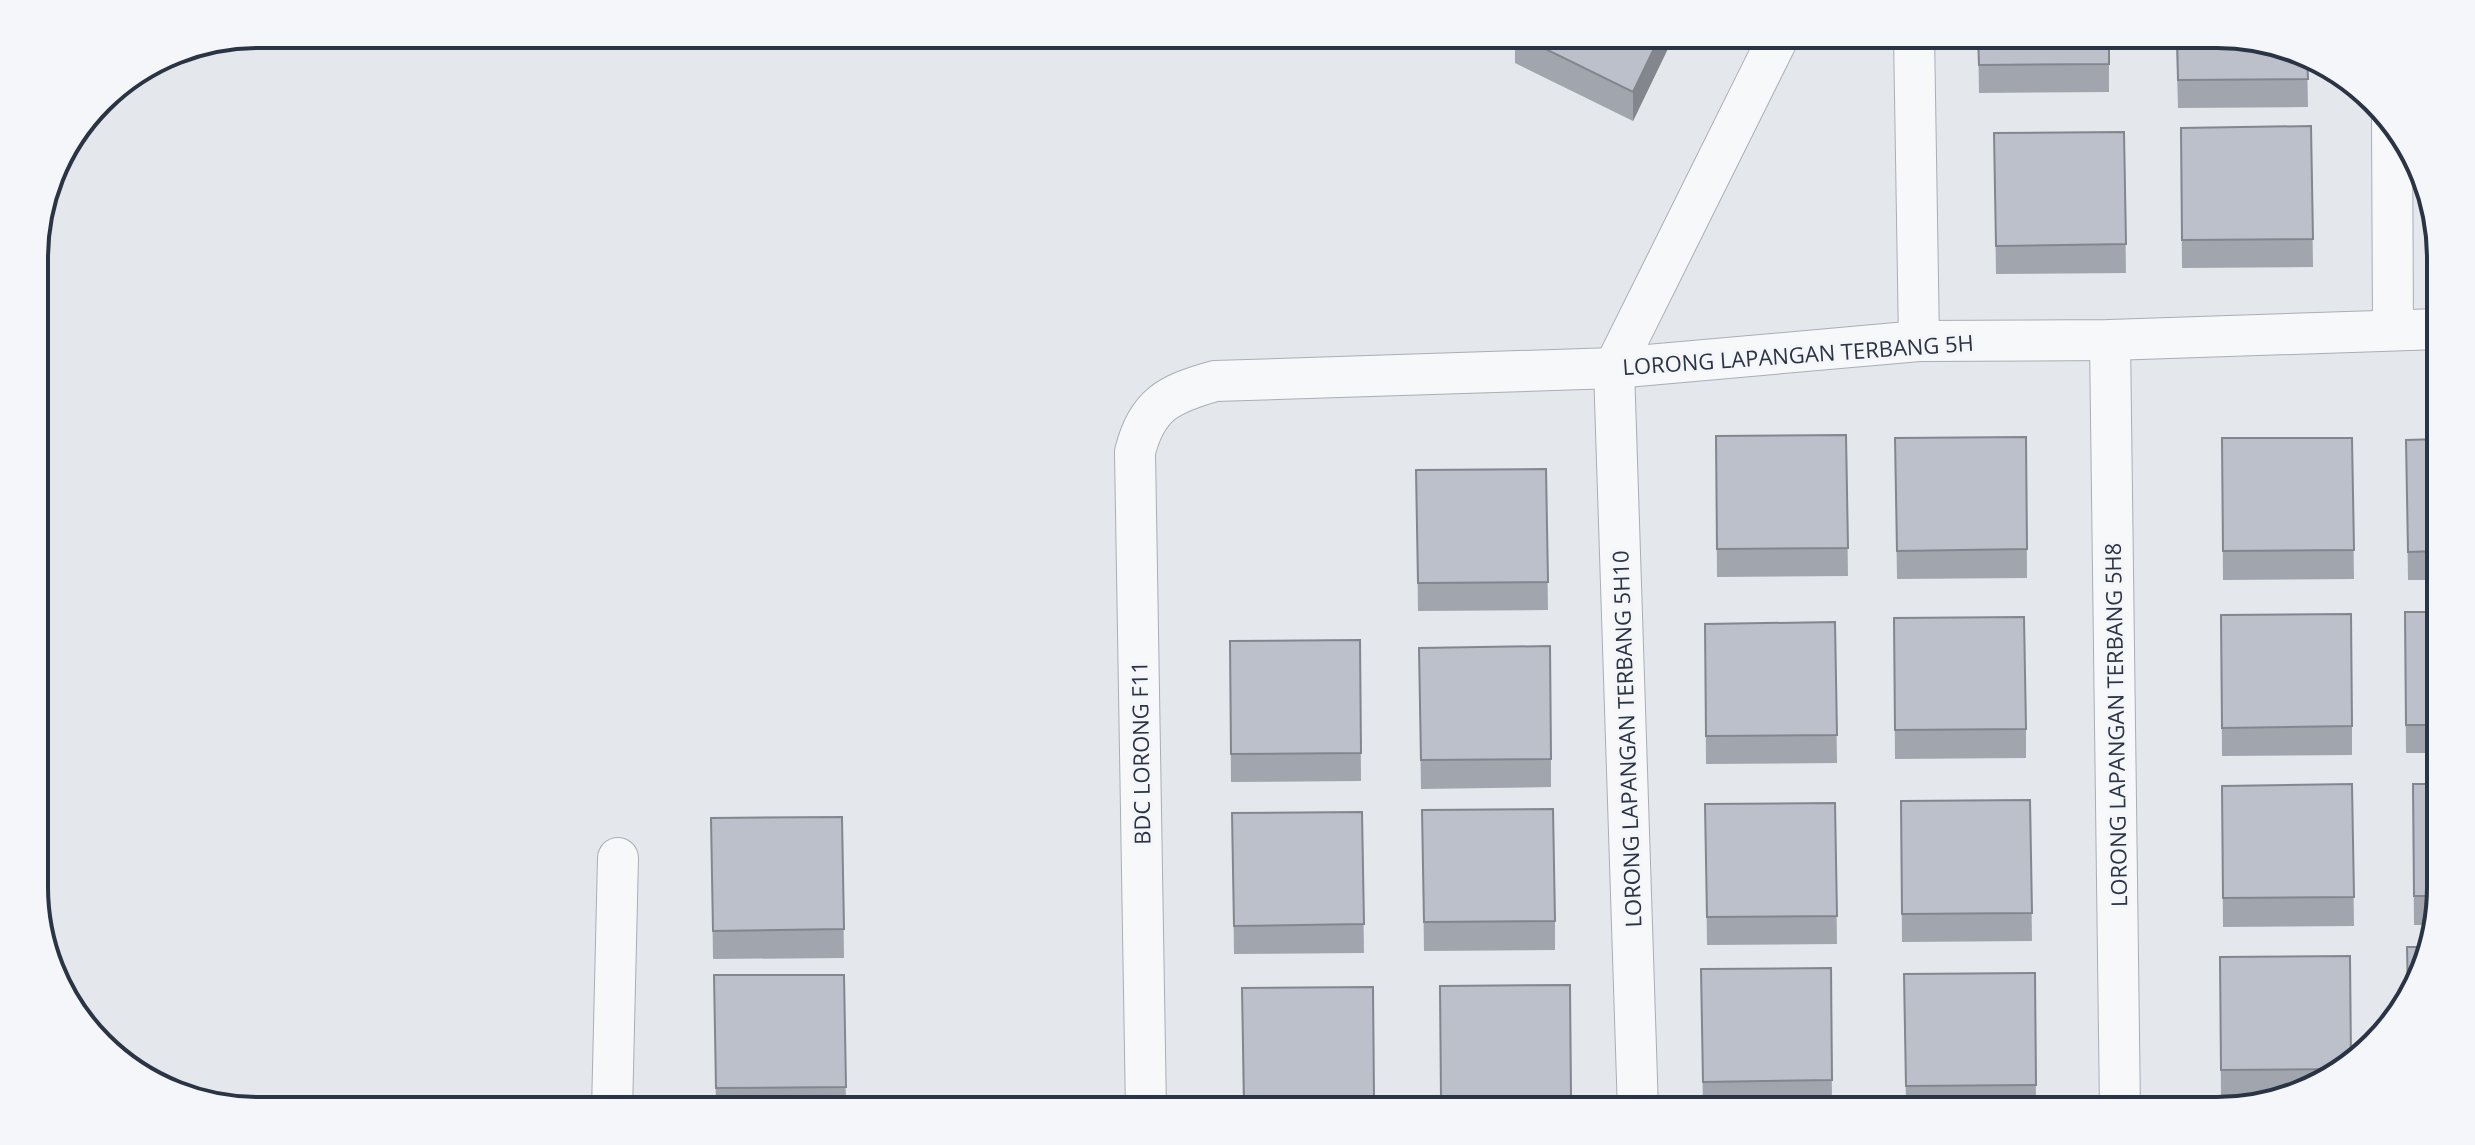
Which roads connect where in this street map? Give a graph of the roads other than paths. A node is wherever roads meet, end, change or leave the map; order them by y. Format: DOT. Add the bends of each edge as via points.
graph roads {
  1 [pos="1773,48"];
  2 [pos="1914,48"];
  3 [pos="2392,142"];
  4 [pos="2393,328"];
  5 [pos="2427,329"];
  6 [pos="2110,340"];
  7 [pos="1919,341"];
  8 [pos="1614,368"];
  9 [pos="1162,403"];
  10 [pos="618,858"];
  11 [pos="612,1097"];
  12 [pos="1146,1097"];
  13 [pos="1638,1097"];
  14 [pos="2120,1097"];
  1 -- 8 [label="street"];
  2 -- 7 [label="street"];
  3 -- 4 [label="street"];
  4 -- 5 [label="street, LORONG LAPANGAN TERBANG 5H"];
  4 -- 6 [label="street, LORONG LAPANGAN TERBANG 5H"];
  6 -- 7 [label="street, LORONG LAPANGAN TERBANG 5H"];
  6 -- 14 [label="street, LORONG LAPANGAN TERBANG 5H8"];
  7 -- 8 [label="street, LORONG LAPANGAN TERBANG 5H"];
  8 -- 9 [label="street, LORONG LAPANGAN TERBANG 5H" via="1215,381"];
  8 -- 13 [label="street, LORONG LAPANGAN TERBANG 5H10"];
  9 -- 12 [label="street, BDC LORONG F11" via="1143,423 1135,452"];
  10 -- 11 [label="street"];
}
